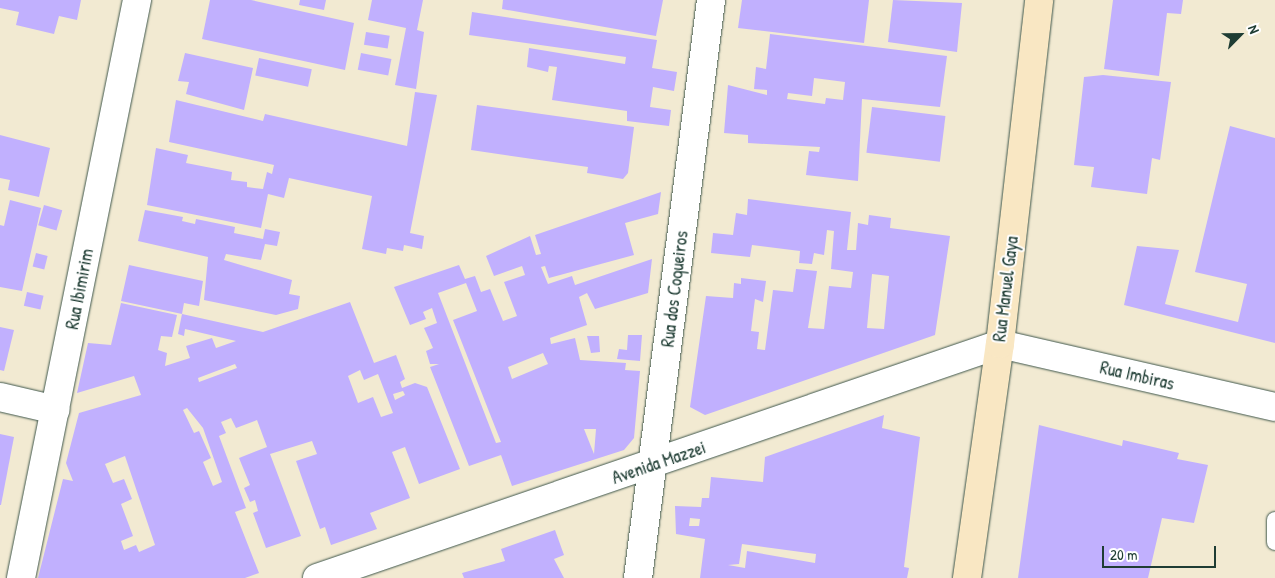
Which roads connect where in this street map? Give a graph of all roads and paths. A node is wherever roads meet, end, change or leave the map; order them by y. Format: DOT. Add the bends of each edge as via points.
graph roads {
  1 [pos="137,0"];
  2 [pos="711,0"];
  3 [pos="1039,0"];
  4 [pos="1000,344"];
  5 [pos="0,396"];
  6 [pos="1275,407"];
  7 [pos="56,410"];
  8 [pos="653,465"];
  9 [pos="1275,520"];
  10 [pos="1275,542"];
  11 [pos="21,578"];
  12 [pos="317,578"];
  13 [pos="638,578"];
  14 [pos="967,578"];
  1 -- 7 [label="street, Rua Ibimirim"];
  2 -- 8 [label="street, Rua dos Coqueiros"];
  3 -- 4 [label="main road, Rua Manuel Gaya"];
  4 -- 6 [label="street, Rua Imbiras"];
  4 -- 8 [label="street, Avenida Mazzei"];
  4 -- 14 [label="main road, Rua Manuel Gaya"];
  5 -- 7 [label="street"];
  7 -- 11 [label="street, Rua Ibimirim"];
  8 -- 12 [label="street, Avenida Mazzei"];
  8 -- 13 [label="street, Rua dos Coqueiros"];
  9 -- 10 [label="lane"];
}
